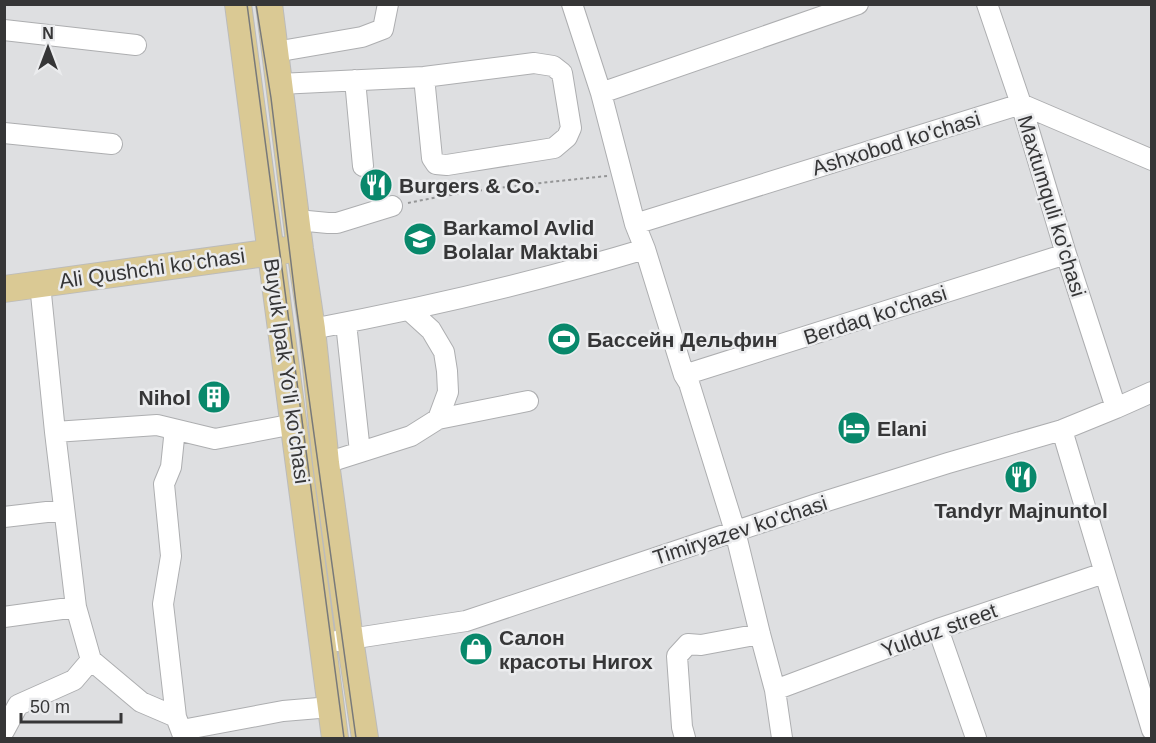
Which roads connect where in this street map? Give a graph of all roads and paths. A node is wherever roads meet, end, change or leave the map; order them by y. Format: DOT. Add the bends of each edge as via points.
graph roads {
  1 [pos="238,4"];
  2 [pos="269,4"];
  3 [pos="388,4"];
  4 [pos="572,4"];
  5 [pos="858,4"];
  6 [pos="987,4"];
  7 [pos="826,10"];
  8 [pos="4,30"];
  9 [pos="136,45"];
  10 [pos="275,51"];
  11 [pos="424,77"];
  12 [pos="355,80"];
  13 [pos="279,84"];
  14 [pos="601,93"];
  15 [pos="1021,104"];
  16 [pos="4,133"];
  17 [pos="112,144"];
  18 [pos="1152,160"];
  19 [pos="363,166"];
  20 [pos="622,174"];
  21 [pos="392,206"];
  22 [pos="297,220"];
  23 [pos="635,224"];
  24 [pos="300,249"];
  25 [pos="645,249"];
  26 [pos="271,252"];
  27 [pos="1066,255"];
  28 [pos="40,284"];
  29 [pos="4,289"];
  30 [pos="409,310"];
  31 [pos="346,323"];
  32 [pos="312,329"];
  33 [pos="684,375"];
  34 [pos="1152,392"];
  35 [pos="528,401"];
  36 [pos="1116,408"];
  37 [pos="438,419"];
  38 [pos="294,424"];
  39 [pos="173,429"];
  40 [pos="1062,429"];
  41 [pos="55,432"];
  42 [pos="360,452"];
  43 [pos="326,463"];
  44 [pos="64,510"];
  45 [pos="4,518"];
  46 [pos="735,531"];
  47 [pos="1104,573"];
  48 [pos="76,607"];
  49 [pos="4,617"];
  50 [pos="938,629"];
  51 [pos="760,634"];
  52 [pos="350,639"];
  53 [pos="323,642"];
  54 [pos="91,660"];
  55 [pos="775,690"];
  56 [pos="331,707"];
  57 [pos="181,729"];
  58 [pos="1152,730"];
  59 [pos="4,731"];
  60 [pos="335,738"];
  61 [pos="365,738"];
  62 [pos="685,738"];
  63 [pos="782,738"];
  64 [pos="976,738"];
  1 -- 26 [label="main road, Buyuk Ipak Yo'li ko'chasi"];
  2 -- 10 [label="main road, Buyuk Ipak Yo'li ko'chasi"];
  3 -- 10 [label="street" via="383,29 362,37"];
  4 -- 14 [label="street"];
  5 -- 7 [label="street"];
  6 -- 15 [label="street, Maxtumquli ko'chasi"];
  7 -- 14 [label="street"];
  8 -- 9 [label="street"];
  10 -- 13 [label="main road, Buyuk Ipak Yo'li ko'chasi"];
  11 -- 11 [label="street" via="534,63 554,66 562,73 571,128 554,148 436,164 432,158"];
  11 -- 12 [label="street"];
  12 -- 13 [label="street"];
  12 -- 19 [label="street"];
  13 -- 22 [label="main road, Buyuk Ipak Yo'li ko'chasi"];
  14 -- 20 [label="street"];
  15 -- 18 [label="street"];
  15 -- 23 [label="street, Ashxobod ko'chasi"];
  15 -- 27 [label="street, Maxtumquli ko'chasi"];
  16 -- 17 [label="street"];
  20 -- 21 [label="path" via="504,186"];
  20 -- 23 [label="street"];
  21 -- 22 [label="street" via="337,222"];
  22 -- 24 [label="main road, Buyuk Ipak Yo'li ko'chasi"];
  23 -- 25 [label="street"];
  24 -- 26 [label="main road, Ali Qushchi ko'chasi"];
  24 -- 32 [label="main road, Buyuk Ipak Yo'li ko'chasi"];
  25 -- 30 [label="street"];
  25 -- 33 [label="street"];
  26 -- 28 [label="main road, Ali Qushchi ko'chasi"];
  26 -- 38 [label="main road, Buyuk Ipak Yo'li ko'chasi"];
  27 -- 33 [label="street, Berdaq ko'chasi"];
  27 -- 36 [label="street, Maxtumquli ko'chasi"];
  28 -- 29 [label="main road, Ali Qushchi ko'chasi"];
  28 -- 41 [label="street"];
  30 -- 31 [label="street"];
  30 -- 37 [label="street" via="431,330 444,352 448,392"];
  31 -- 32 [label="street"];
  31 -- 42 [label="street"];
  32 -- 43 [label="main road, Buyuk Ipak Yo'li ko'chasi"];
  33 -- 46 [label="street"];
  34 -- 36 [label="street, Timiryazev ko'chasi"];
  35 -- 37 [label="street"];
  36 -- 40 [label="street, Timiryazev ko'chasi"];
  37 -- 42 [label="street" via="411,436"];
  38 -- 39 [label="street" via="215,439"];
  38 -- 53 [label="main road, Buyuk Ipak Yo'li ko'chasi"];
  39 -- 41 [label="street" via="157,425"];
  39 -- 57 [label="street" via="171,467 164,484 171,556 163,604"];
  40 -- 46 [label="street, Timiryazev ko'chasi"];
  40 -- 47 [label="street"];
  41 -- 44 [label="street"];
  42 -- 43 [label="street"];
  43 -- 52 [label="main road, Buyuk Ipak Yo'li ko'chasi"];
  44 -- 45 [label="street"];
  44 -- 48 [label="street"];
  46 -- 51 [label="street"];
  46 -- 52 [label="street, Timiryazev ko'chasi" via="466,621"];
  47 -- 50 [label="street, Yulduz street"];
  47 -- 58 [label="street"];
  48 -- 49 [label="street"];
  48 -- 54 [label="street"];
  50 -- 55 [label="street, Yulduz street"];
  50 -- 64 [label="street"];
  51 -- 55 [label="street"];
  51 -- 62 [label="street" via="688,644 677,656"];
  52 -- 53 [label="street, Timiryazev ko'chasi"];
  52 -- 61 [label="main road, Buyuk Ipak Yo'li ko'chasi"];
  53 -- 56 [label="main road, Buyuk Ipak Yo'li ko'chasi"];
  54 -- 57 [label="street"];
  54 -- 59 [label="street" via="74,680 18,705"];
  55 -- 63 [label="street"];
  56 -- 57 [label="street"];
  56 -- 60 [label="main road, Buyuk Ipak Yo'li ko'chasi"];
}
